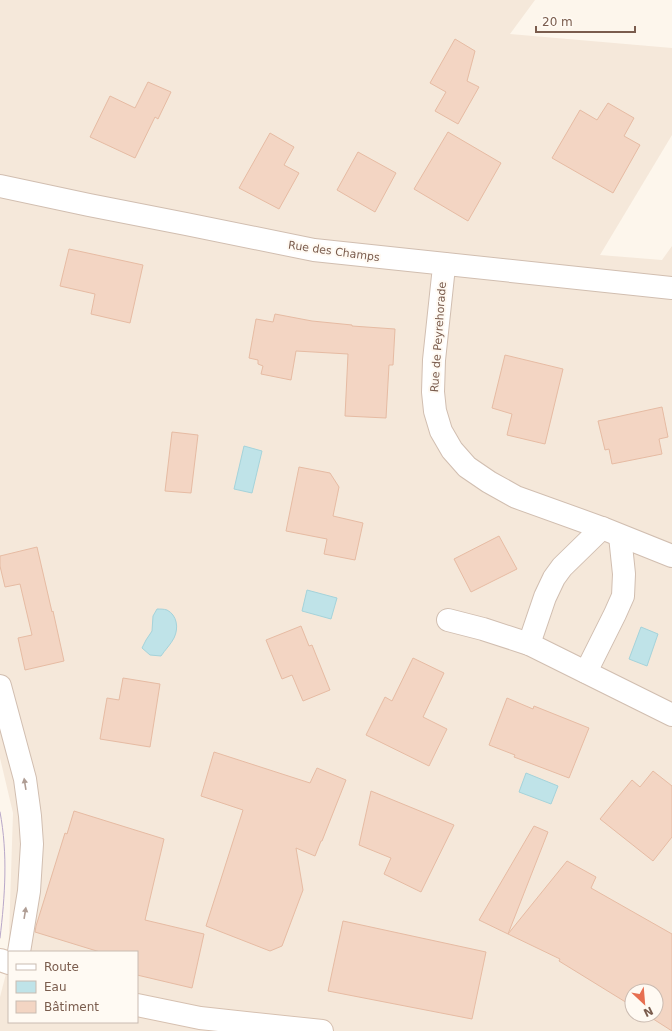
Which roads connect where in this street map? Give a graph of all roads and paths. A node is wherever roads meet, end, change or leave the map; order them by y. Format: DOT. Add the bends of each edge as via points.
graph roads {
  1 [pos="0,186"];
  2 [pos="445,264"];
  3 [pos="672,288"];
  4 [pos="611,532"];
  5 [pos="672,556"];
  6 [pos="448,620"];
  7 [pos="529,644"];
  8 [pos="586,672"];
  9 [pos="0,686"];
  10 [pos="672,715"];
  11 [pos="19,951"];
  12 [pos="138,1005"];
  13 [pos="322,1031"];
  1 -- 2 [label="street, Rue des Champs" via="314,250"];
  2 -- 3 [label="street, Rue des Champs"];
  2 -- 4 [label="street, Rue de Peyrehorade" via="433,392 441,431 452,450 467,467 516,497"];
  4 -- 5 [label="street, Rue de Peyrehorade"];
  4 -- 7 [label="street" via="562,566 544,597"];
  4 -- 8 [label="street" via="624,574 623,596"];
  6 -- 7 [label="street"];
  7 -- 8 [label="street"];
  8 -- 10 [label="street"];
  11 -- 9 [label="street, one-way" via="29,890 32,844 30,816 25,779"];
  12 -- 13 [label="street" via="200,1018"];
}
